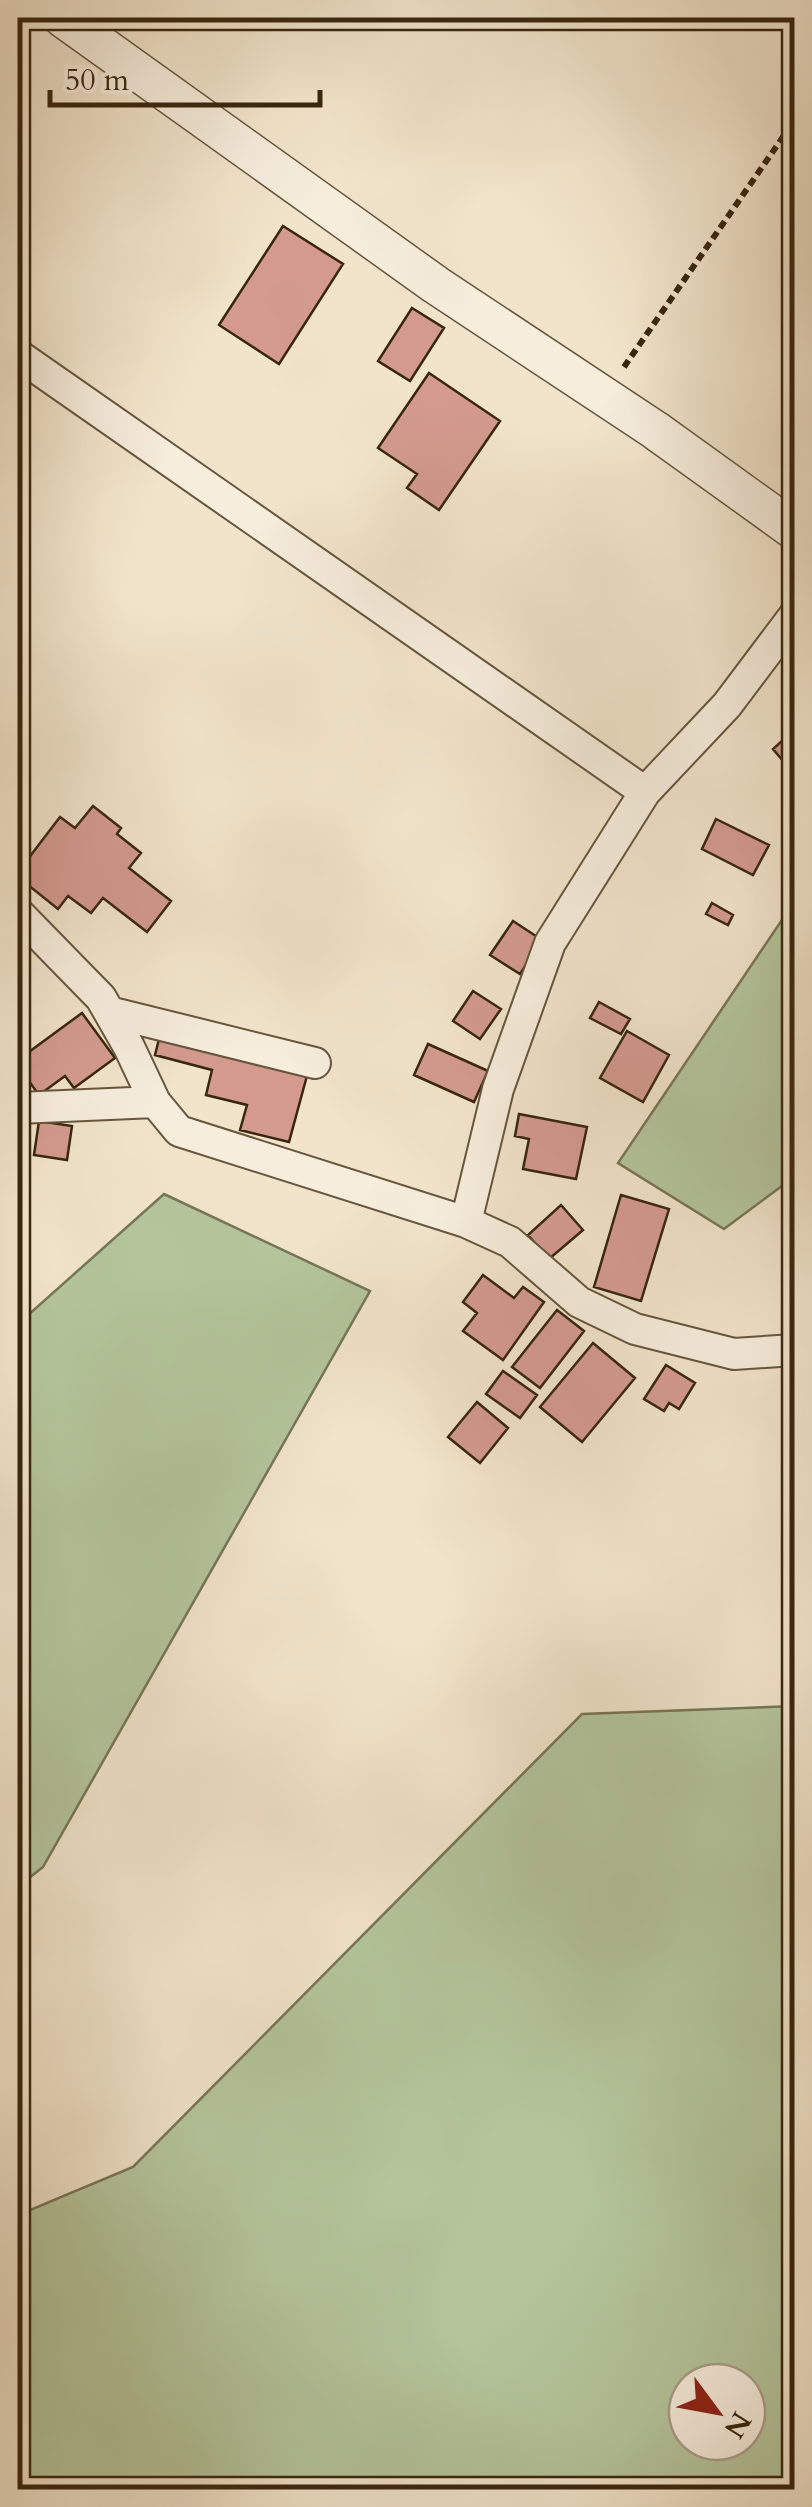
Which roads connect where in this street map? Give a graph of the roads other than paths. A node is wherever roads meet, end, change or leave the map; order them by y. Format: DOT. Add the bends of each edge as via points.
graph roads {
  1 [pos="63,18"];
  2 [pos="18,355"];
  3 [pos="794,530"];
  4 [pos="794,616"];
  5 [pos="646,792"];
  6 [pos="18,913"];
  7 [pos="109,1012"];
  8 [pos="315,1064"];
  9 [pos="155,1102"];
  10 [pos="18,1108"];
  11 [pos="466,1222"];
  12 [pos="794,1350"];
  1 -- 3 [label="street"];
  2 -- 5 [label="street"];
  4 -- 5 [label="street" via="727,705"];
  5 -- 11 [label="street" via="550,943 498,1089"];
  6 -- 7 [label="street"];
  7 -- 8 [label="street"];
  7 -- 9 [label="street"];
  9 -- 10 [label="street"];
  9 -- 11 [label="street" via="179,1131"];
  11 -- 12 [label="street" via="510,1242 579,1302 635,1328 734,1354"];
}
